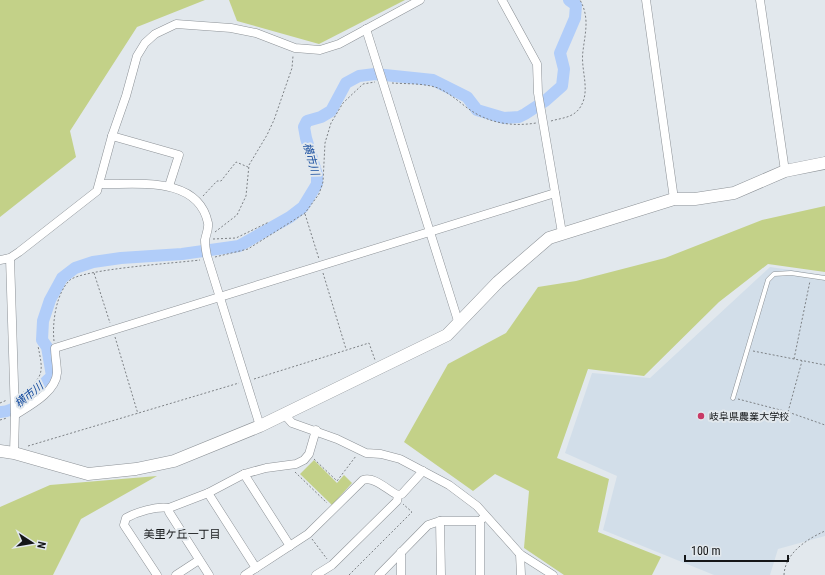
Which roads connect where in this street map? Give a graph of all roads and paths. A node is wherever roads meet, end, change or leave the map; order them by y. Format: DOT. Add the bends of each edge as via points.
graph roads {
  1 [pos="420,0"];
  2 [pos="502,0"];
  3 [pos="580,0"];
  4 [pos="646,0"];
  5 [pos="760,0"];
  6 [pos="366,29"];
  7 [pos="295,48"];
  8 [pos="383,83"];
  9 [pos="543,122"];
  10 [pos="112,136"];
  11 [pos="825,162"];
  12 [pos="249,167"];
  13 [pos="785,172"];
  14 [pos="100,184"];
  15 [pos="169,186"];
  16 [pos="555,193"];
  17 [pos="674,200"];
  18 [pos="198,201"];
  19 [pos="305,213"];
  20 [pos="269,222"];
  21 [pos="429,231"];
  22 [pos="562,233"];
  23 [pos="206,238"];
  24 [pos="208,257"];
  25 [pos="10,258"];
  26 [pos="0,260"];
  27 [pos="321,264"];
  28 [pos="93,272"];
  29 [pos="812,276"];
  30 [pos="825,278"];
  31 [pos="218,296"];
  32 [pos="459,324"];
  33 [pos="112,329"];
  34 [pos="38,346"];
  35 [pos="54,348"];
  36 [pos="346,349"];
  37 [pos="748,350"];
  38 [pos="794,359"];
  39 [pos="802,361"];
  40 [pos="825,365"];
  41 [pos="378,368"];
  42 [pos="246,381"];
  43 [pos="15,398"];
  44 [pos="733,398"];
  45 [pos="0,402"];
  46 [pos="788,412"];
  47 [pos="138,414"];
  48 [pos="284,414"];
  49 [pos="15,415"];
  50 [pos="825,425"];
  51 [pos="260,426"];
  52 [pos="316,430"];
  53 [pos="359,450"];
  54 [pos="0,451"];
  55 [pos="14,452"];
  56 [pos="309,454"];
  57 [pos="289,465"];
  58 [pos="424,471"];
  59 [pos="244,474"];
  60 [pos="208,493"];
  61 [pos="398,498"];
  62 [pos="169,508"];
  63 [pos="333,510"];
  64 [pos="486,514"];
  65 [pos="440,521"];
  66 [pos="480,522"];
  67 [pos="825,531"];
  68 [pos="308,534"];
  69 [pos="290,546"];
  70 [pos="401,552"];
  71 [pos="520,554"];
  72 [pos="199,560"];
  73 [pos="332,565"];
  74 [pos="256,568"];
  75 [pos="157,575"];
  76 [pos="176,575"];
  77 [pos="209,575"];
  78 [pos="245,575"];
  79 [pos="316,575"];
  80 [pos="349,575"];
  81 [pos="379,575"];
  82 [pos="401,575"];
  83 [pos="441,575"];
  84 [pos="480,575"];
  85 [pos="520,575"];
  86 [pos="553,575"];
  87 [pos="784,575"];
  1 -- 6 [label="street"];
  2 -- 9 [label="street" via="535,59"];
  3 -- 9 [label="path" via="587,29 582,52 585,93 579,108 569,117"];
  4 -- 17 [label="street"];
  5 -- 13 [label="street"];
  6 -- 7 [label="street" via="329,48"];
  6 -- 8 [label="street"];
  7 -- 10 [label="street" via="243,30 186,24 167,27 150,39 136,56"];
  7 -- 12 [label="path" via="292,68 274,120"];
  8 -- 9 [label="path" via="437,88 491,121 516,125"];
  8 -- 19 [label="path" via="363,84 343,103 331,123 325,144 323,182 319,194"];
  8 -- 21 [label="street"];
  9 -- 16 [label="street"];
  10 -- 14 [label="street"];
  10 -- 15 [label="street" via="179,155"];
  11 -- 13 [label="street"];
  12 -- 18 [label="path" via="236,162 221,181 217,181"];
  12 -- 23 [label="path" via="246,196 237,215"];
  13 -- 17 [label="street" via="734,193"];
  14 -- 15 [label="street"];
  14 -- 25 [label="street" via="90,198"];
  15 -- 18 [label="street" via="188,193"];
  16 -- 21 [label="street"];
  16 -- 22 [label="street"];
  17 -- 22 [label="street"];
  18 -- 23 [label="street" via="208,225"];
  19 -- 24 [label="path" via="248,249"];
  19 -- 27 [label="path"];
  20 -- 23 [label="path" via="236,238"];
  21 -- 27 [label="street"];
  21 -- 32 [label="street"];
  22 -- 32 [label="street" via="549,238 522,260"];
  23 -- 24 [label="street"];
  24 -- 28 [label="path"];
  24 -- 31 [label="street"];
  25 -- 26 [label="street"];
  25 -- 43 [label="street"];
  27 -- 31 [label="street"];
  27 -- 36 [label="path"];
  28 -- 33 [label="path"];
  28 -- 35 [label="path" via="71,280 63,289 53,331"];
  29 -- 30 [label="lane"];
  29 -- 37 [label="lane" via="774,274 768,280"];
  29 -- 38 [label="path"];
  31 -- 33 [label="street"];
  31 -- 42 [label="street"];
  32 -- 41 [label="street" via="447,335"];
  33 -- 35 [label="street"];
  33 -- 47 [label="path"];
  34 -- 43 [label="path" via="43,367 41,373 31,386"];
  35 -- 49 [label="street" via="57,373 52,387"];
  36 -- 41 [label="path" via="369,343"];
  36 -- 42 [label="path"];
  37 -- 38 [label="path"];
  37 -- 44 [label="lane"];
  38 -- 39 [label="path"];
  39 -- 40 [label="path"];
  39 -- 46 [label="path"];
  41 -- 48 [label="street"];
  42 -- 47 [label="path"];
  42 -- 51 [label="street"];
  43 -- 45 [label="path"];
  43 -- 49 [label="street"];
  44 -- 46 [label="path"];
  46 -- 50 [label="path"];
  47 -- 55 [label="path" via="39,442"];
  48 -- 51 [label="street"];
  48 -- 52 [label="street" via="292,423"];
  49 -- 55 [label="street"];
  51 -- 55 [label="street" via="174,461 136,469 88,474"];
  52 -- 53 [label="street"];
  52 -- 56 [label="street"];
  53 -- 56 [label="path" via="336,481"];
  53 -- 58 [label="street" via="400,459"];
  54 -- 55 [label="street"];
  56 -- 57 [label="street" via="304,460"];
  57 -- 59 [label="street"];
  57 -- 63 [label="path"];
  58 -- 61 [label="street"];
  58 -- 64 [label="street" via="449,485"];
  59 -- 60 [label="street"];
  59 -- 69 [label="street"];
  60 -- 62 [label="street"];
  60 -- 74 [label="street"];
  61 -- 63 [label="street" via="367,478"];
  61 -- 73 [label="street"];
  61 -- 80 [label="path" via="412,512"];
  62 -- 72 [label="street"];
  62 -- 75 [label="street" via="163,507 132,515 126,518 124,525"];
  63 -- 68 [label="street"];
  64 -- 66 [label="street"];
  64 -- 71 [label="street"];
  65 -- 66 [label="street"];
  65 -- 70 [label="street" via="428,525"];
  65 -- 83 [label="street"];
  66 -- 84 [label="street"];
  67 -- 87 [label="path" via="801,544 788,561"];
  68 -- 69 [label="street"];
  68 -- 73 [label="path"];
  69 -- 74 [label="street"];
  70 -- 81 [label="street"];
  70 -- 82 [label="street"];
  71 -- 85 [label="street"];
  71 -- 86 [label="street"];
  72 -- 76 [label="street"];
  72 -- 77 [label="street"];
  73 -- 79 [label="street"];
  74 -- 78 [label="street"];
}
